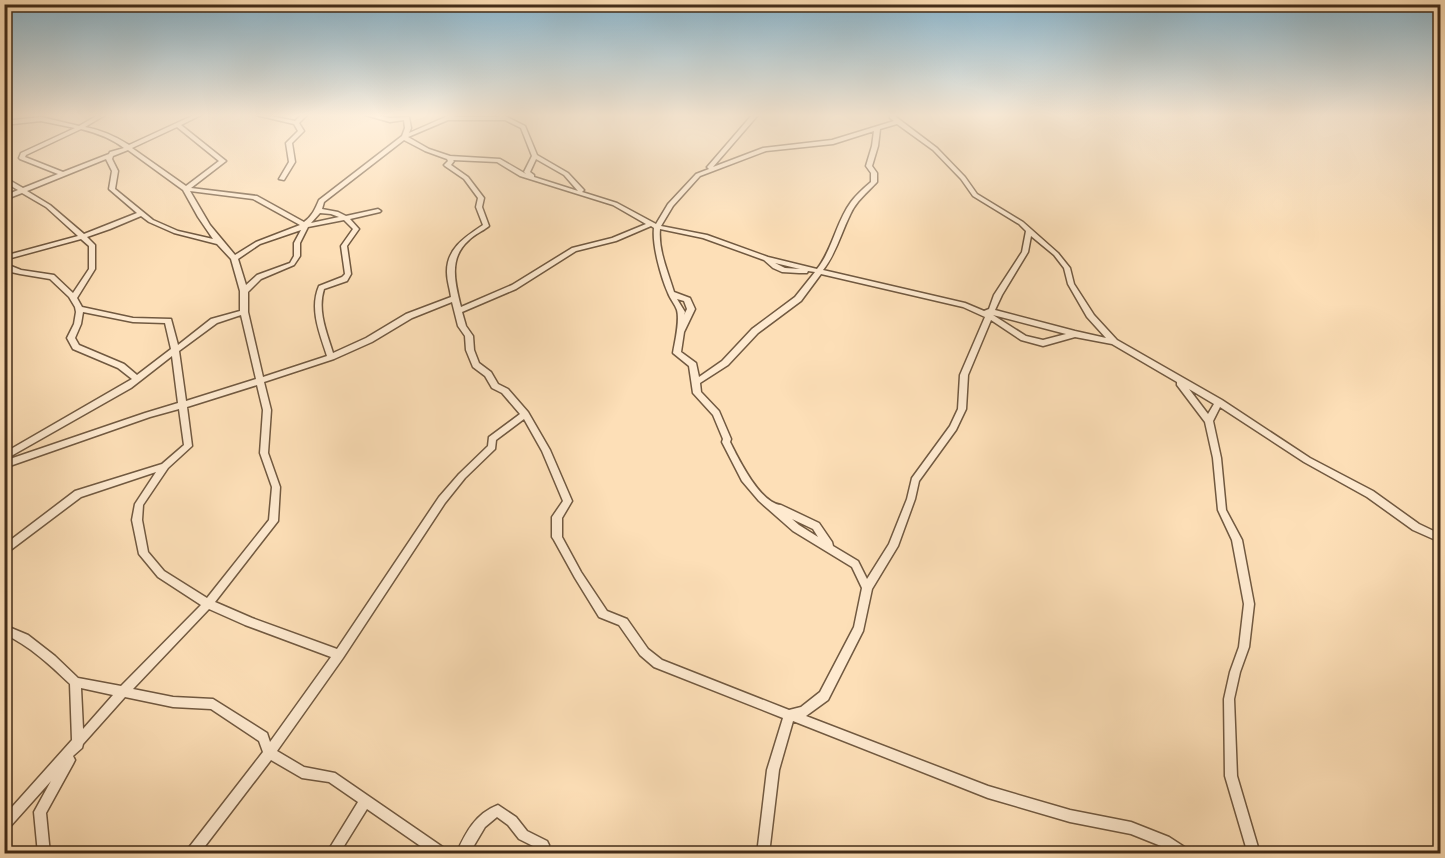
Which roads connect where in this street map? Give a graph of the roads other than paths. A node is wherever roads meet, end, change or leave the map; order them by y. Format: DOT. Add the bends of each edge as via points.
graph roads {
  1 [pos="23,155"];
  2 [pos="107,155"];
  3 [pos="111,155"];
  4 [pos="138,155"];
  5 [pos="215,155"];
  6 [pos="291,155"];
  7 [pos="381,155"];
  8 [pos="441,155"];
  9 [pos="721,155"];
  10 [pos="749,155"];
  11 [pos="872,155"];
  12 [pos="942,155"];
  13 [pos="535,156"];
  14 [pos="449,158"];
  15 [pos="707,171"];
  16 [pos="63,174"];
  17 [pos="532,176"];
  18 [pos="4,179"];
  19 [pos="282,179"];
  20 [pos="186,189"];
  21 [pos="22,190"];
  22 [pos="584,193"];
  23 [pos="4,198"];
  24 [pos="320,211"];
  25 [pos="378,211"];
  26 [pos="141,213"];
  27 [pos="347,217"];
  28 [pos="306,226"];
  29 [pos="654,226"];
  30 [pos="1029,231"];
  31 [pos="84,237"];
  32 [pos="219,242"];
  33 [pos="4,258"];
  34 [pos="234,258"];
  35 [pos="4,263"];
  36 [pos="818,270"];
  37 [pos="244,291"];
  38 [pos="75,296"];
  39 [pos="455,298"];
  40 [pos="80,309"];
  41 [pos="458,311"];
  42 [pos="244,312"];
  43 [pos="991,314"];
  44 [pos="1075,334"];
  45 [pos="1114,342"];
  46 [pos="175,349"];
  47 [pos="331,357"];
  48 [pos="1176,378"];
  49 [pos="137,379"];
  50 [pos="260,380"];
  51 [pos="696,382"];
  52 [pos="1219,402"];
  53 [pos="184,404"];
  54 [pos="525,414"];
  55 [pos="1209,421"];
  56 [pos="4,457"];
  57 [pos="4,465"];
  58 [pos="165,466"];
  59 [pos="1440,538"];
  60 [pos="4,551"];
  61 [pos="867,588"];
  62 [pos="208,604"];
  63 [pos="4,629"];
  64 [pos="339,655"];
  65 [pos="75,682"];
  66 [pos="122,693"];
  67 [pos="789,715"];
  68 [pos="79,743"];
  69 [pos="269,753"];
  70 [pos="365,802"];
  71 [pos="4,825"];
  72 [pos="44,854"];
  73 [pos="191,854"];
  74 [pos="332,854"];
  75 [pos="443,854"];
  76 [pos="462,854"];
  77 [pos="542,854"];
  78 [pos="763,854"];
  79 [pos="1185,854"];
  80 [pos="1254,854"];
  1 -- 16 [label="street"];
  2 -- 16 [label="street"];
  3 -- 26 [label="street" via="115,171 111,189"];
  4 -- 20 [label="street"];
  5 -- 20 [label="street" via="223,162"];
  6 -- 19 [label="street" via="292,162"];
  7 -- 24 [label="street" via="321,201"];
  8 -- 14 [label="street"];
  9 -- 15 [label="street"];
  10 -- 15 [label="street"];
  11 -- 36 [label="street" via="869,166 874,182 854,202 826,262"];
  12 -- 30 [label="street" via="975,195"];
  13 -- 17 [label="street" via="527,172"];
  13 -- 22 [label="street" via="566,174"];
  14 -- 17 [label="street" via="498,160 522,175"];
  14 -- 39 [label="street" via="447,165 466,178 481,198 478,207 486,226 467,238 455,252 450,272"];
  15 -- 29 [label="street" via="692,180"];
  16 -- 21 [label="street"];
  17 -- 22 [label="street"];
  18 -- 21 [label="street"];
  20 -- 28 [label="street" via="255,197"];
  20 -- 32 [label="street"];
  21 -- 23 [label="street"];
  21 -- 31 [label="street"];
  22 -- 29 [label="street" via="630,210"];
  24 -- 27 [label="street"];
  24 -- 28 [label="street"];
  25 -- 27 [label="street"];
  26 -- 31 [label="street"];
  26 -- 32 [label="street" via="176,232"];
  27 -- 28 [label="street"];
  27 -- 47 [label="street" via="356,229 344,246 348,274 319,292 320,315"];
  28 -- 34 [label="street" via="256,244"];
  28 -- 37 [label="street" via="292,264 259,277"];
  29 -- 36 [label="street" via="705,236 766,259"];
  29 -- 41 [label="street" via="574,249 514,287"];
  29 -- 51 [label="street" via="671,293 687,300 691,309 680,332 677,353 693,365"];
  30 -- 43 [label="street" via="1028,244"];
  30 -- 45 [label="street" via="1067,268 1071,284 1091,317"];
  31 -- 33 [label="street"];
  31 -- 38 [label="street" via="92,245 92,269"];
  32 -- 34 [label="street"];
  34 -- 37 [label="street"];
  35 -- 38 [label="street" via="24,273 55,278"];
  36 -- 43 [label="street"];
  36 -- 51 [label="street" via="798,299 755,331 725,363"];
  37 -- 42 [label="street"];
  38 -- 40 [label="street"];
  39 -- 41 [label="street"];
  39 -- 47 [label="street" via="409,316"];
  40 -- 46 [label="street" via="133,320 168,321"];
  40 -- 49 [label="street" via="71,338 76,347 121,366"];
  41 -- 54 [label="street" via="476,365"];
  42 -- 46 [label="street" via="214,321"];
  42 -- 50 [label="street"];
  43 -- 44 [label="street"];
  43 -- 44 [label="street" via="1024,338 1043,343"];
  43 -- 61 [label="street" via="964,375 962,409 915,480 893,546"];
  44 -- 45 [label="street"];
  45 -- 48 [label="street"];
  46 -- 49 [label="street"];
  46 -- 53 [label="street"];
  47 -- 50 [label="street"];
  48 -- 52 [label="street"];
  48 -- 55 [label="street"];
  49 -- 56 [label="street"];
  50 -- 53 [label="street"];
  50 -- 62 [label="street" via="267,410 264,453 276,487 273,521"];
  51 -- 61 [label="street" via="697,393 716,413 745,479 796,528 855,564"];
  52 -- 55 [label="street"];
  52 -- 59 [label="street" via="1307,460"];
  53 -- 57 [label="street"];
  53 -- 58 [label="street" via="188,446"];
  54 -- 64 [label="street" via="492,439 492,447 442,500"];
  54 -- 67 [label="street" via="568,501 556,517 557,537 603,614 623,622 644,652 658,664"];
  55 -- 80 [label="street" via="1222,510 1238,540 1249,604 1244,647 1229,699 1231,776"];
  58 -- 60 [label="street" via="78,494"];
  58 -- 62 [label="street" via="139,504 144,554 161,574"];
  61 -- 67 [label="street" via="859,628 825,696 803,712"];
  62 -- 64 [label="street"];
  62 -- 66 [label="street"];
  63 -- 65 [label="street" via="24,638"];
  64 -- 69 [label="street"];
  65 -- 66 [label="street"];
  65 -- 68 [label="street"];
  66 -- 68 [label="street"];
  66 -- 69 [label="street" via="213,704 263,737"];
  67 -- 78 [label="street" via="773,770"];
  67 -- 79 [label="street" via="988,792 1070,816 1131,828 1165,841"];
  68 -- 71 [label="street"];
  68 -- 72 [label="street" via="40,812"];
  69 -- 70 [label="street" via="302,772 331,777"];
  69 -- 73 [label="street"];
  70 -- 74 [label="street"];
  70 -- 75 [label="street"];
  76 -- 77 [label="street" via="482,821 498,811 523,835 543,845"];
}
